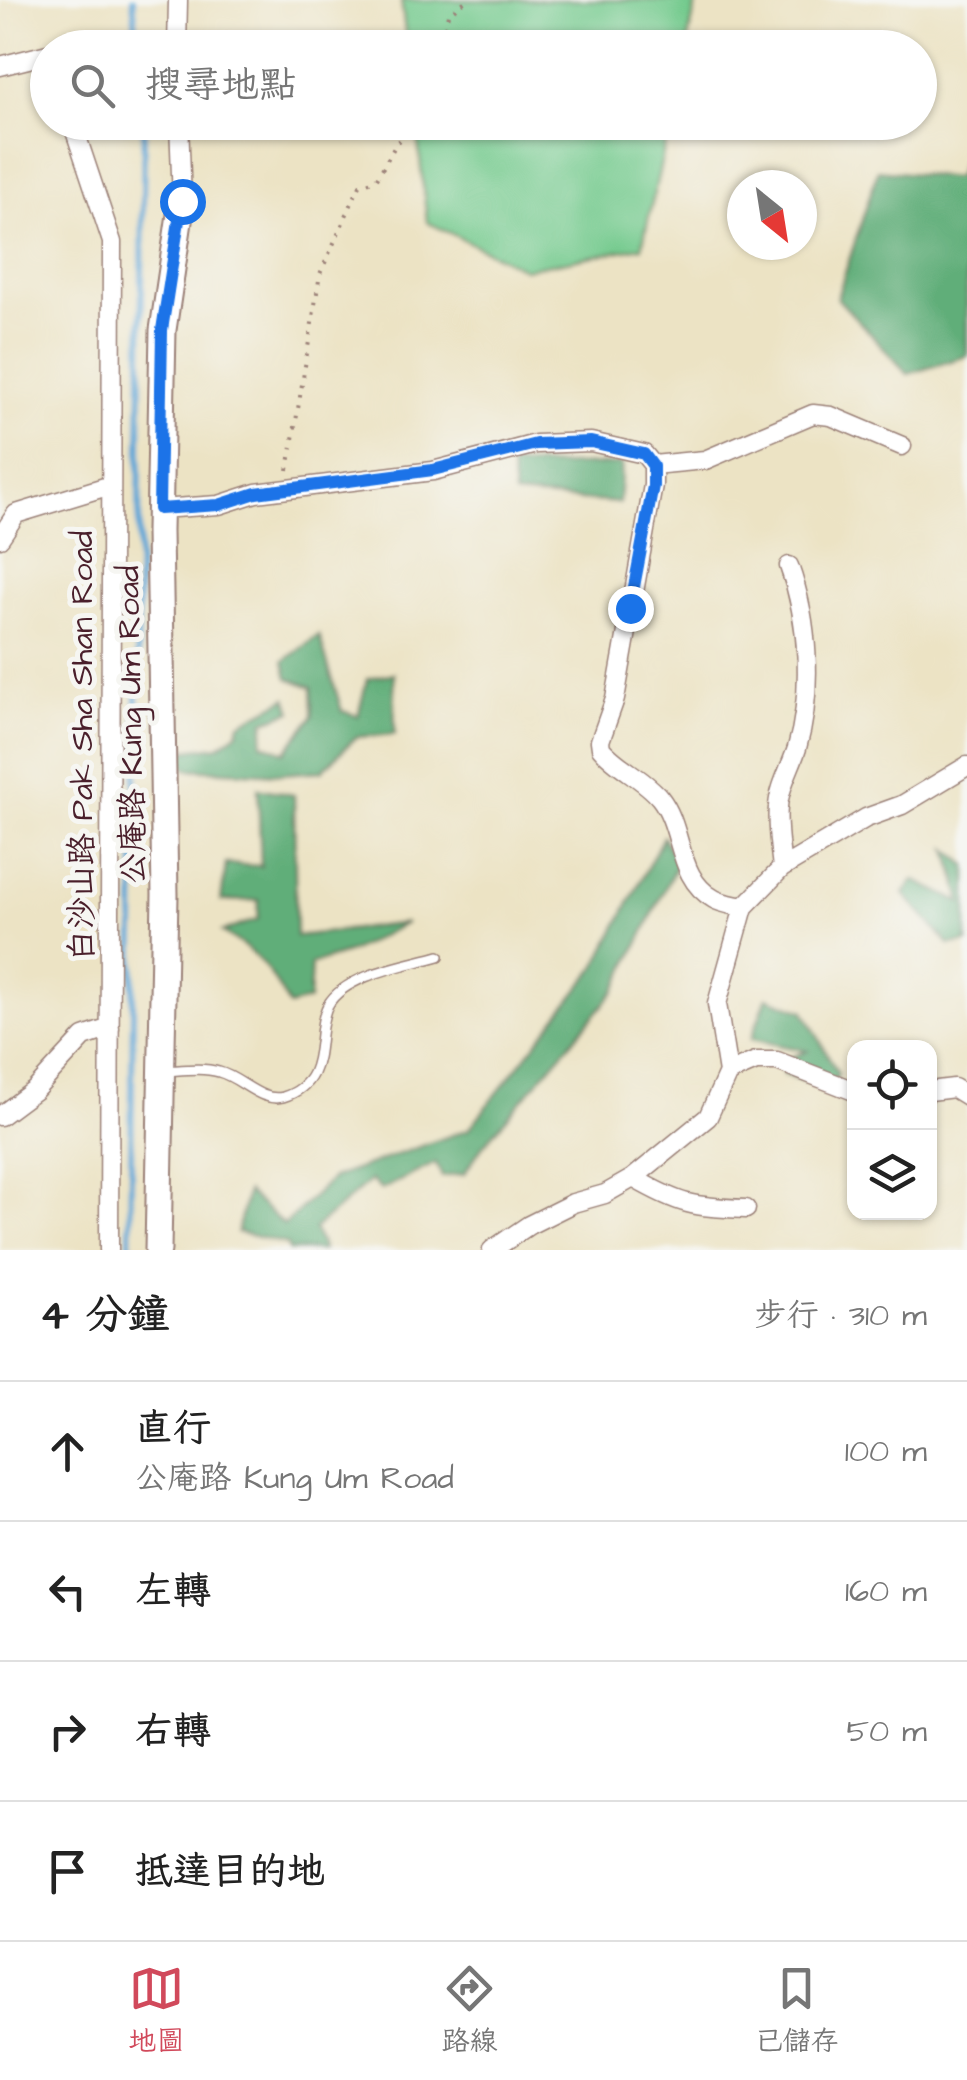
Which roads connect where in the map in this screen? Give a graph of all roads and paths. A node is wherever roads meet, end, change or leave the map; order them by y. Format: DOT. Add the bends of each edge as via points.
graph roads {
  1 [pos="178,0"];
  2 [pos="467,0"];
  3 [pos="177,30"];
  4 [pos="445,30"];
  5 [pos="30,58"];
  6 [pos="0,66"];
  7 [pos="78,140"];
  8 [pos="180,140"];
  9 [pos="400,140"];
  10 [pos="182,201"];
  11 [pos="902,446"];
  12 [pos="653,466"];
  13 [pos="111,485"];
  14 [pos="284,489"];
  15 [pos="159,509"];
  16 [pos="0,538"];
  17 [pos="788,566"];
  18 [pos="967,766"];
  19 [pos="782,868"];
  20 [pos="744,907"];
  21 [pos="439,956"];
  22 [pos="110,1028"];
  23 [pos="160,1072"];
  24 [pos="728,1072"];
  25 [pos="847,1088"];
  26 [pos="937,1090"];
  27 [pos="967,1096"];
  28 [pos="0,1116"];
  29 [pos="633,1178"];
  30 [pos="746,1209"];
  31 [pos="109,1250"];
  32 [pos="158,1250"];
  33 [pos="492,1250"];
  1 -- 3 [label="street"];
  2 -- 4 [label="path" via="448,14"];
  5 -- 6 [label="street"];
  7 -- 13 [label="street, 白沙山路 Pak Sha Shan Road" via="112,242"];
  8 -- 10 [label="street"];
  9 -- 14 [label="path" via="376,180 360,185 320,274"];
  10 -- 15 [label="street, 公庵路 Kung Um Road" via="162,330"];
  11 -- 12 [label="street" via="813,414 705,460"];
  12 -- 14 [label="street" via="644,454 591,442 536,444 433,470"];
  12 -- 20 [label="street" via="601,748 670,811 696,882 714,900"];
  13 -- 16 [label="street" via="16,514"];
  13 -- 22 [label="street, 白沙山路 Pak Sha Shan Road"];
  14 -- 15 [label="street" via="219,505"];
  15 -- 23 [label="street, 公庵路 Kung Um Road" via="166,894"];
  17 -- 19 [label="street" via="804,624 806,702 777,808"];
  18 -- 19 [label="street"];
  19 -- 20 [label="street"];
  20 -- 24 [label="street" via="716,1004"];
  21 -- 23 [label="lane" via="354,981 328,1006 318,1063 304,1084 282,1097 264,1096 219,1072"];
  22 -- 28 [label="street" via="84,1037"];
  22 -- 31 [label="street, 白沙山路 Pak Sha Shan Road"];
  23 -- 32 [label="street, 公庵路 Kung Um Road"];
  24 -- 25 [label="street" via="756,1061 777,1062"];
  24 -- 29 [label="street" via="708,1117"];
  26 -- 27 [label="street" via="954,1088"];
  29 -- 30 [label="street" via="674,1201"];
  29 -- 33 [label="street"];
}
